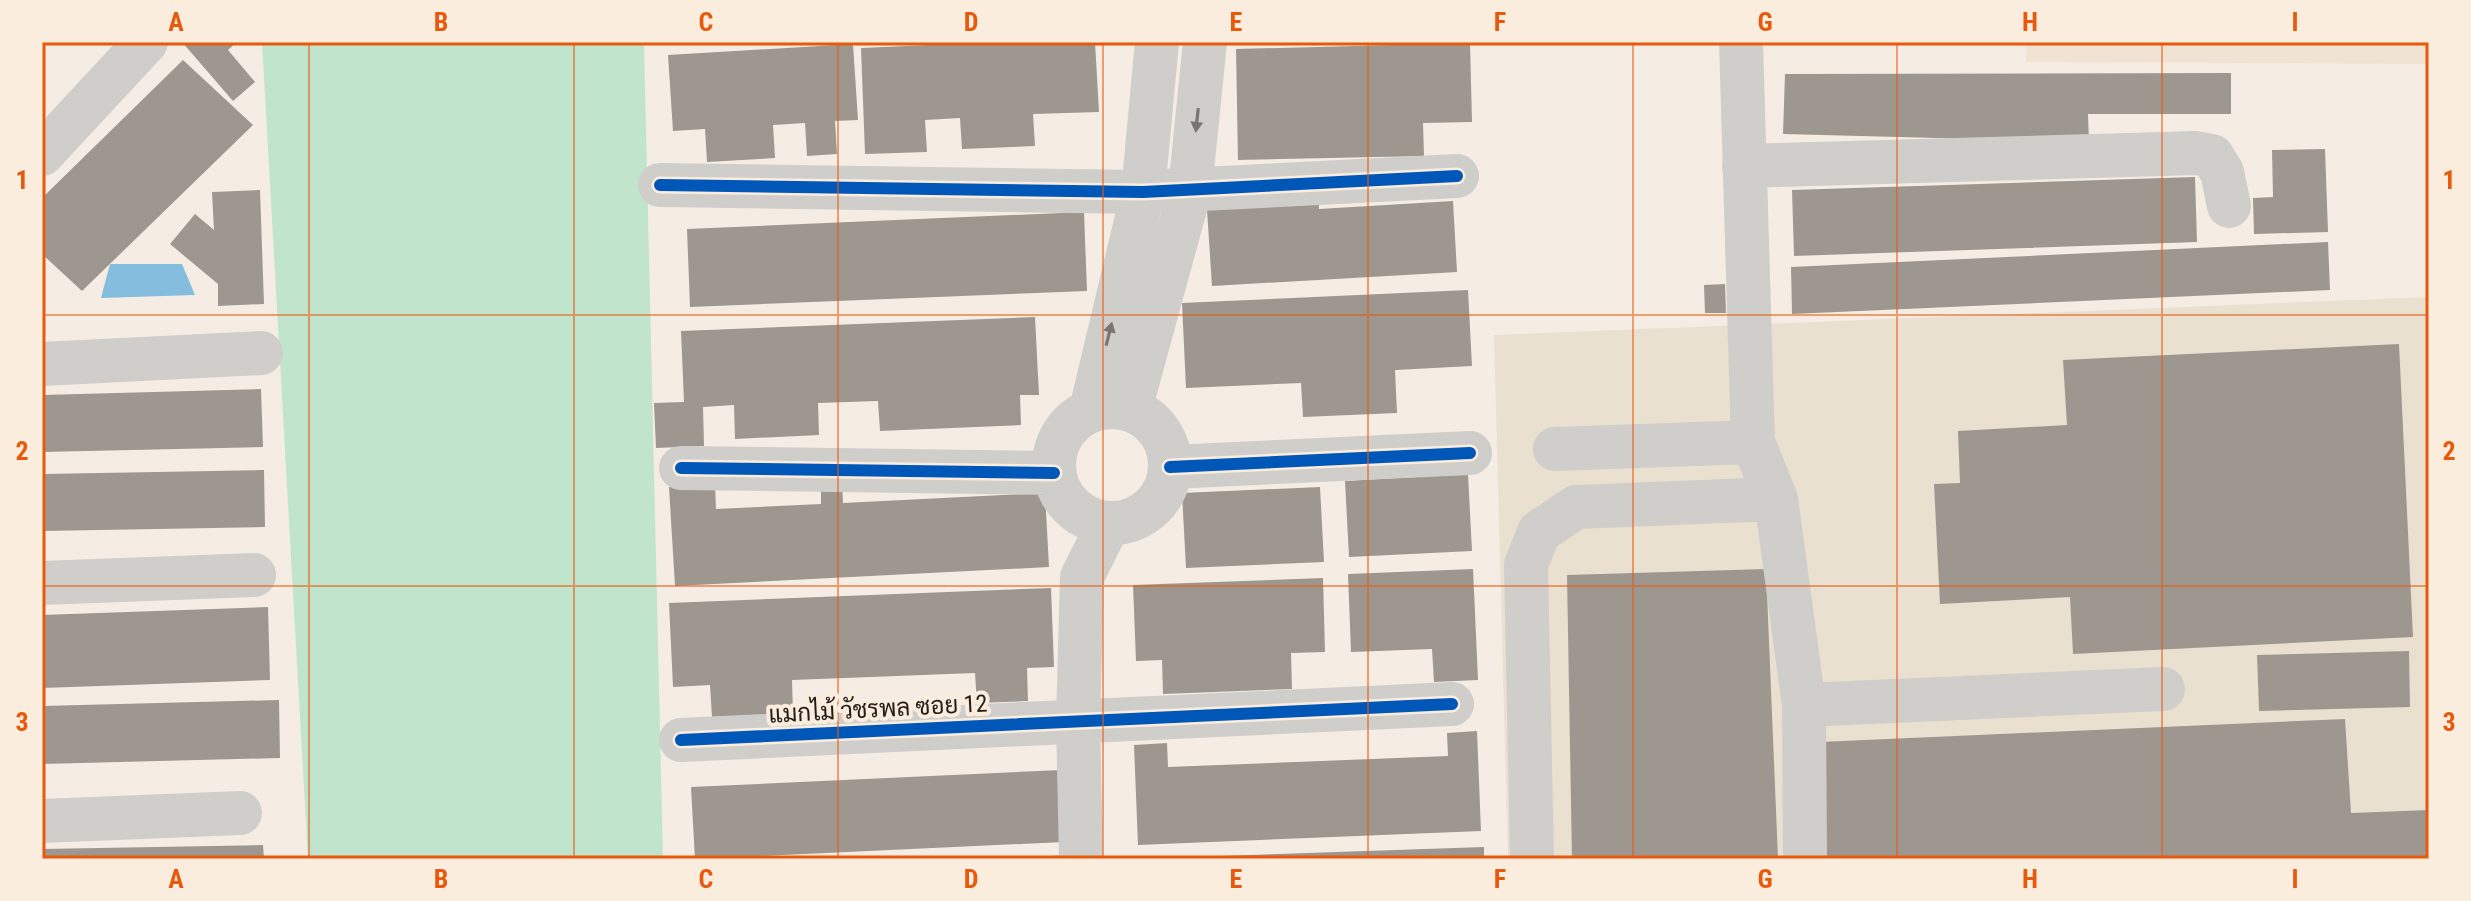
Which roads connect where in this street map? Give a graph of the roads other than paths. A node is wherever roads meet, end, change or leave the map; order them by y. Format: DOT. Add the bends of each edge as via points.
graph roads {
  1 [pos="146,42"];
  2 [pos="1157,42"];
  3 [pos="1205,42"];
  4 [pos="1741,42"];
  5 [pos="42,154"];
  6 [pos="1744,166"];
  7 [pos="1457,176"];
  8 [pos="660,185"];
  9 [pos="1190,190"];
  10 [pos="1143,192"];
  11 [pos="2229,206"];
  12 [pos="261,353"];
  13 [pos="42,364"];
  14 [pos="1110,410"];
  15 [pos="1753,442"];
  16 [pos="1555,449"];
  17 [pos="1470,453"];
  18 [pos="1170,467"];
  19 [pos="681,468"];
  20 [pos="1054,473"];
  21 [pos="1776,499"];
  22 [pos="1109,523"];
  23 [pos="254,575"];
  24 [pos="42,583"];
  25 [pos="2163,689"];
  26 [pos="1452,704"];
  27 [pos="1804,705"];
  28 [pos="1078,721"];
  29 [pos="681,740"];
  30 [pos="240,813"];
  31 [pos="42,821"];
  32 [pos="1081,859"];
  33 [pos="1532,859"];
  34 [pos="1805,859"];
  1 -- 5 [label="street"];
  2 -- 10 [label="street"];
  3 -- 9 [label="street, one-way"];
  4 -- 6 [label="street"];
  6 -- 11 [label="street" via="2196,153 2212,156 2222,172"];
  6 -- 15 [label="street"];
  7 -- 9 [label="street"];
  8 -- 10 [label="street"];
  9 -- 10 [label="street"];
  9 -- 14 [label="street"];
  14 -- 10 [label="street, one-way"];
  12 -- 13 [label="street"];
  14 -- 18 [label="street" via="1151,422 1166,442"];
  14 -- 20 [label="street" via="1069,425 1056,447"];
  15 -- 16 [label="street"];
  15 -- 21 [label="street"];
  17 -- 18 [label="street"];
  18 -- 22 [label="street" via="1165,489 1151,507 1132,519"];
  19 -- 20 [label="street"];
  20 -- 22 [label="street" via="1063,498 1084,515"];
  21 -- 27 [label="street"];
  21 -- 33 [label="street" via="1576,507 1539,532 1526,565"];
  22 -- 28 [label="street" via="1082,577"];
  23 -- 24 [label="street"];
  25 -- 27 [label="street"];
  26 -- 28 [label="street, แมกไม้ วัชรพล ซอย 12"];
  27 -- 34 [label="street"];
  28 -- 29 [label="street, แมกไม้ วัชรพล ซอย 12"];
  28 -- 32 [label="street"];
  30 -- 31 [label="street"];
}
